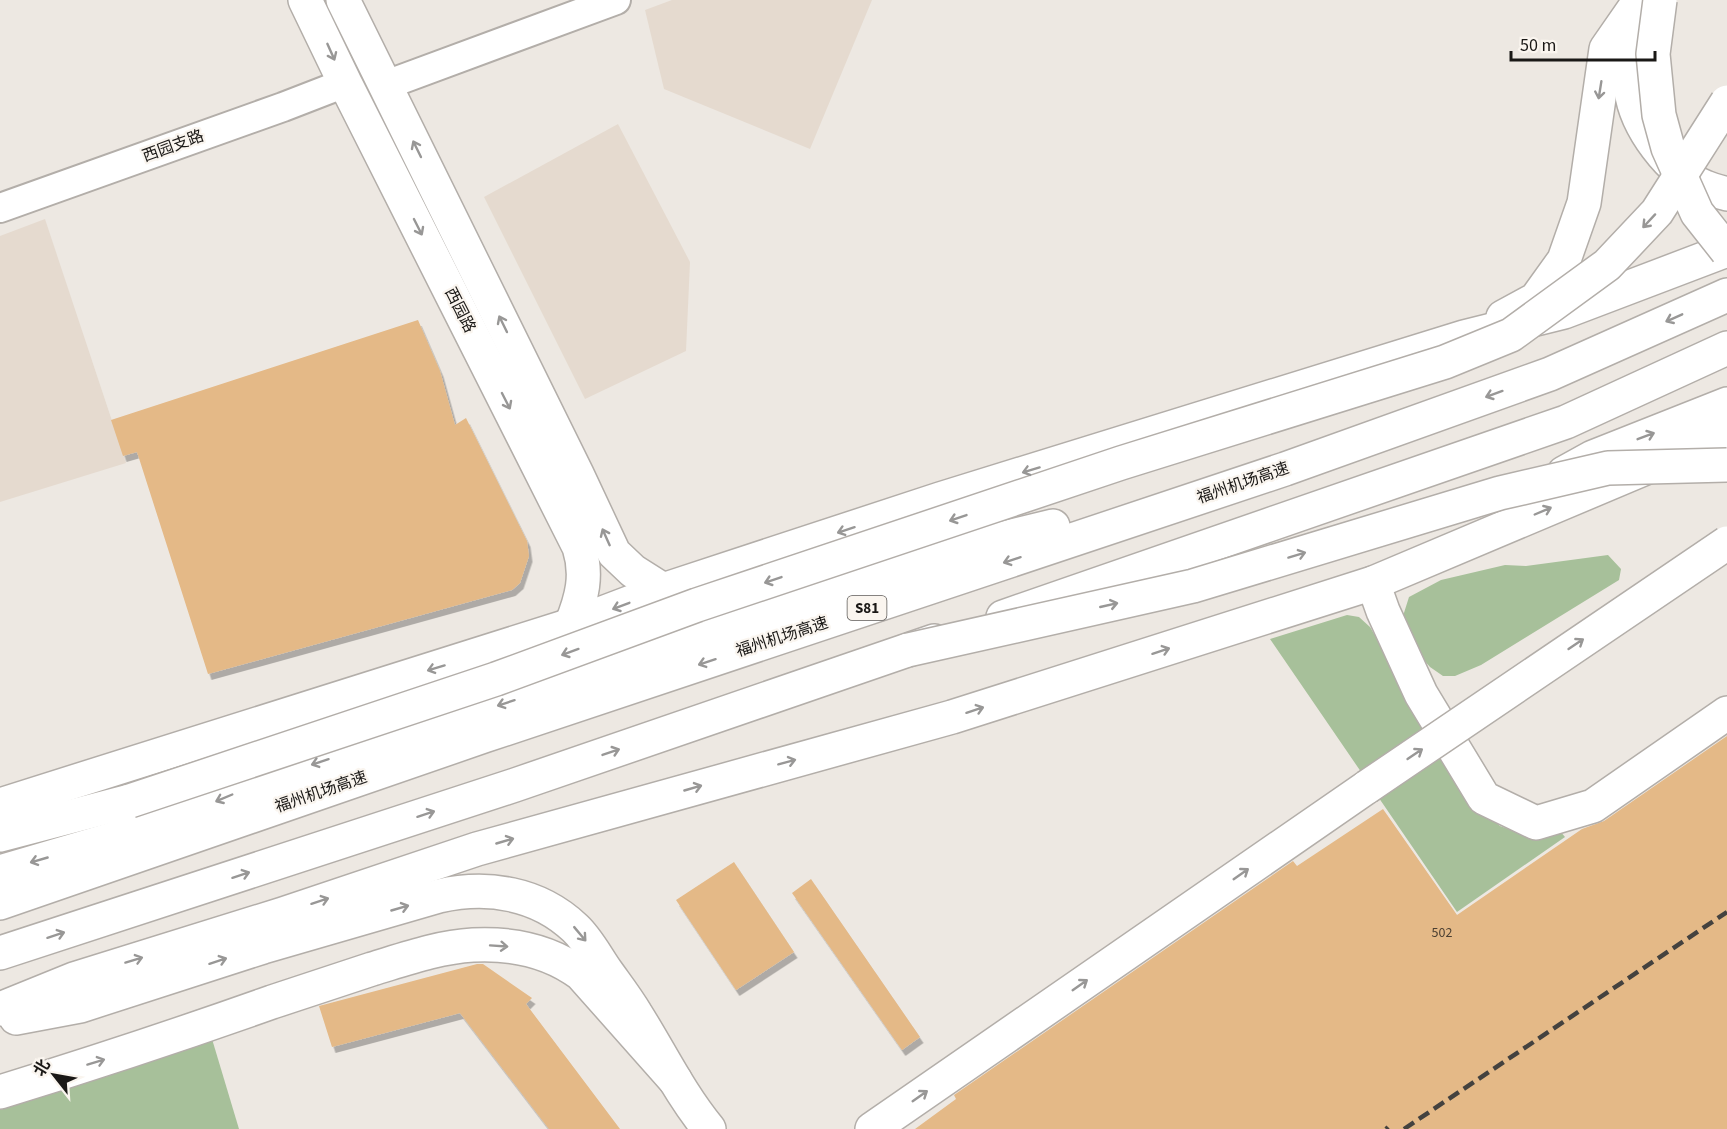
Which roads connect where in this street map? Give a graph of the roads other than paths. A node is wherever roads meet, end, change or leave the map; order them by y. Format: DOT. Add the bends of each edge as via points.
graph roads {
  1 [pos="305,0"];
  2 [pos="343,0"];
  3 [pos="616,0"];
  4 [pos="1640,0"];
  5 [pos="1660,0"];
  6 [pos="345,83"];
  7 [pos="386,85"];
  8 [pos="1727,102"];
  9 [pos="1727,194"];
  10 [pos="0,208"];
  11 [pos="1727,250"];
  12 [pos="1727,295"];
  13 [pos="1464,337"];
  14 [pos="1727,348"];
  15 [pos="1727,404"];
  16 [pos="1727,436"];
  17 [pos="1727,465"];
  18 [pos="1285,469"];
  19 [pos="1727,543"];
  20 [pos="1373,583"];
  21 [pos="663,590"];
  22 [pos="572,625"];
  23 [pos="908,650"];
  24 [pos="1727,713"];
  25 [pos="0,806"];
  26 [pos="0,835"];
  27 [pos="0,872"];
  28 [pos="0,903"];
  29 [pos="0,953"];
  30 [pos="0,1009"];
  31 [pos="0,1022"];
  32 [pos="675,1080"];
  33 [pos="0,1092"];
  34 [pos="709,1129"];
  35 [pos="872,1129"];
  1 -- 6 [label="main road, 西园路, one-way"];
  2 -- 7 [label="main road, 西园路"];
  3 -- 7 [label="street"];
  4 -- 13 [label="main road, one-way" via="1606,49 1584,203 1564,260 1536,299"];
  5 -- 9 [label="main road" via="1637,42 1631,67 1631,91 1638,113 1647,136 1683,174 1703,187"];
  5 -- 11 [label="main road, bridge" via="1653,54 1659,115 1668,148 1697,213"];
  6 -- 10 [label="street, 西园支路"];
  6 -- 22 [label="main road, 西园路, one-way" via="579,547 585,568 584,583"];
  21 -- 7 [label="main road, 西园路, one-way" via="625,564 610,547"];
  8 -- 26 [label="main road, one-way, bridge" via="1657,212 1607,265 1511,335 1445,362 1121,463 697,605 496,680 130,801"];
  11 -- 13 [label="main road" via="1564,312"];
  12 -- 18 [label="main road, 福州机场高速 / S81, one-way" via="1550,374"];
  13 -- 21 [label="main road, one-way" via="940,499"];
  14 -- 23 [label="main road, bridge" via="1566,422"];
  20 -- 15 [label="main road, one-way" via="1593,457"];
  20 -- 16 [label="main road, one-way"];
  23 -- 17 [label="main road, one-way, bridge" via="1193,586 1500,493 1608,468"];
  18 -- 27 [label="main road, one-way" via="923,558 591,676 278,775 160,825"];
  18 -- 28 [label="main road, 福州机场高速 / S81, one-way" via="484,736"];
  35 -- 19 [label="main road, one-way, bridge"];
  20 -- 24 [label="main road" via="1421,694 1484,798 1536,823 1593,806"];
  30 -- 20 [label="main road, one-way" via="74,979 477,849 952,717"];
  21 -- 22 [label="main road, one-way"];
  22 -- 25 [label="main road, one-way"];
  29 -- 23 [label="main road, one-way" via="515,785"];
  31 -- 32 [label="main road, one-way" via="80,1006 263,947 456,892 492,890 524,898 577,930 635,1012"];
  33 -- 32 [label="main road, one-way" via="413,956 472,945 538,951 567,964"];
  32 -- 34 [label="main road"];
}
